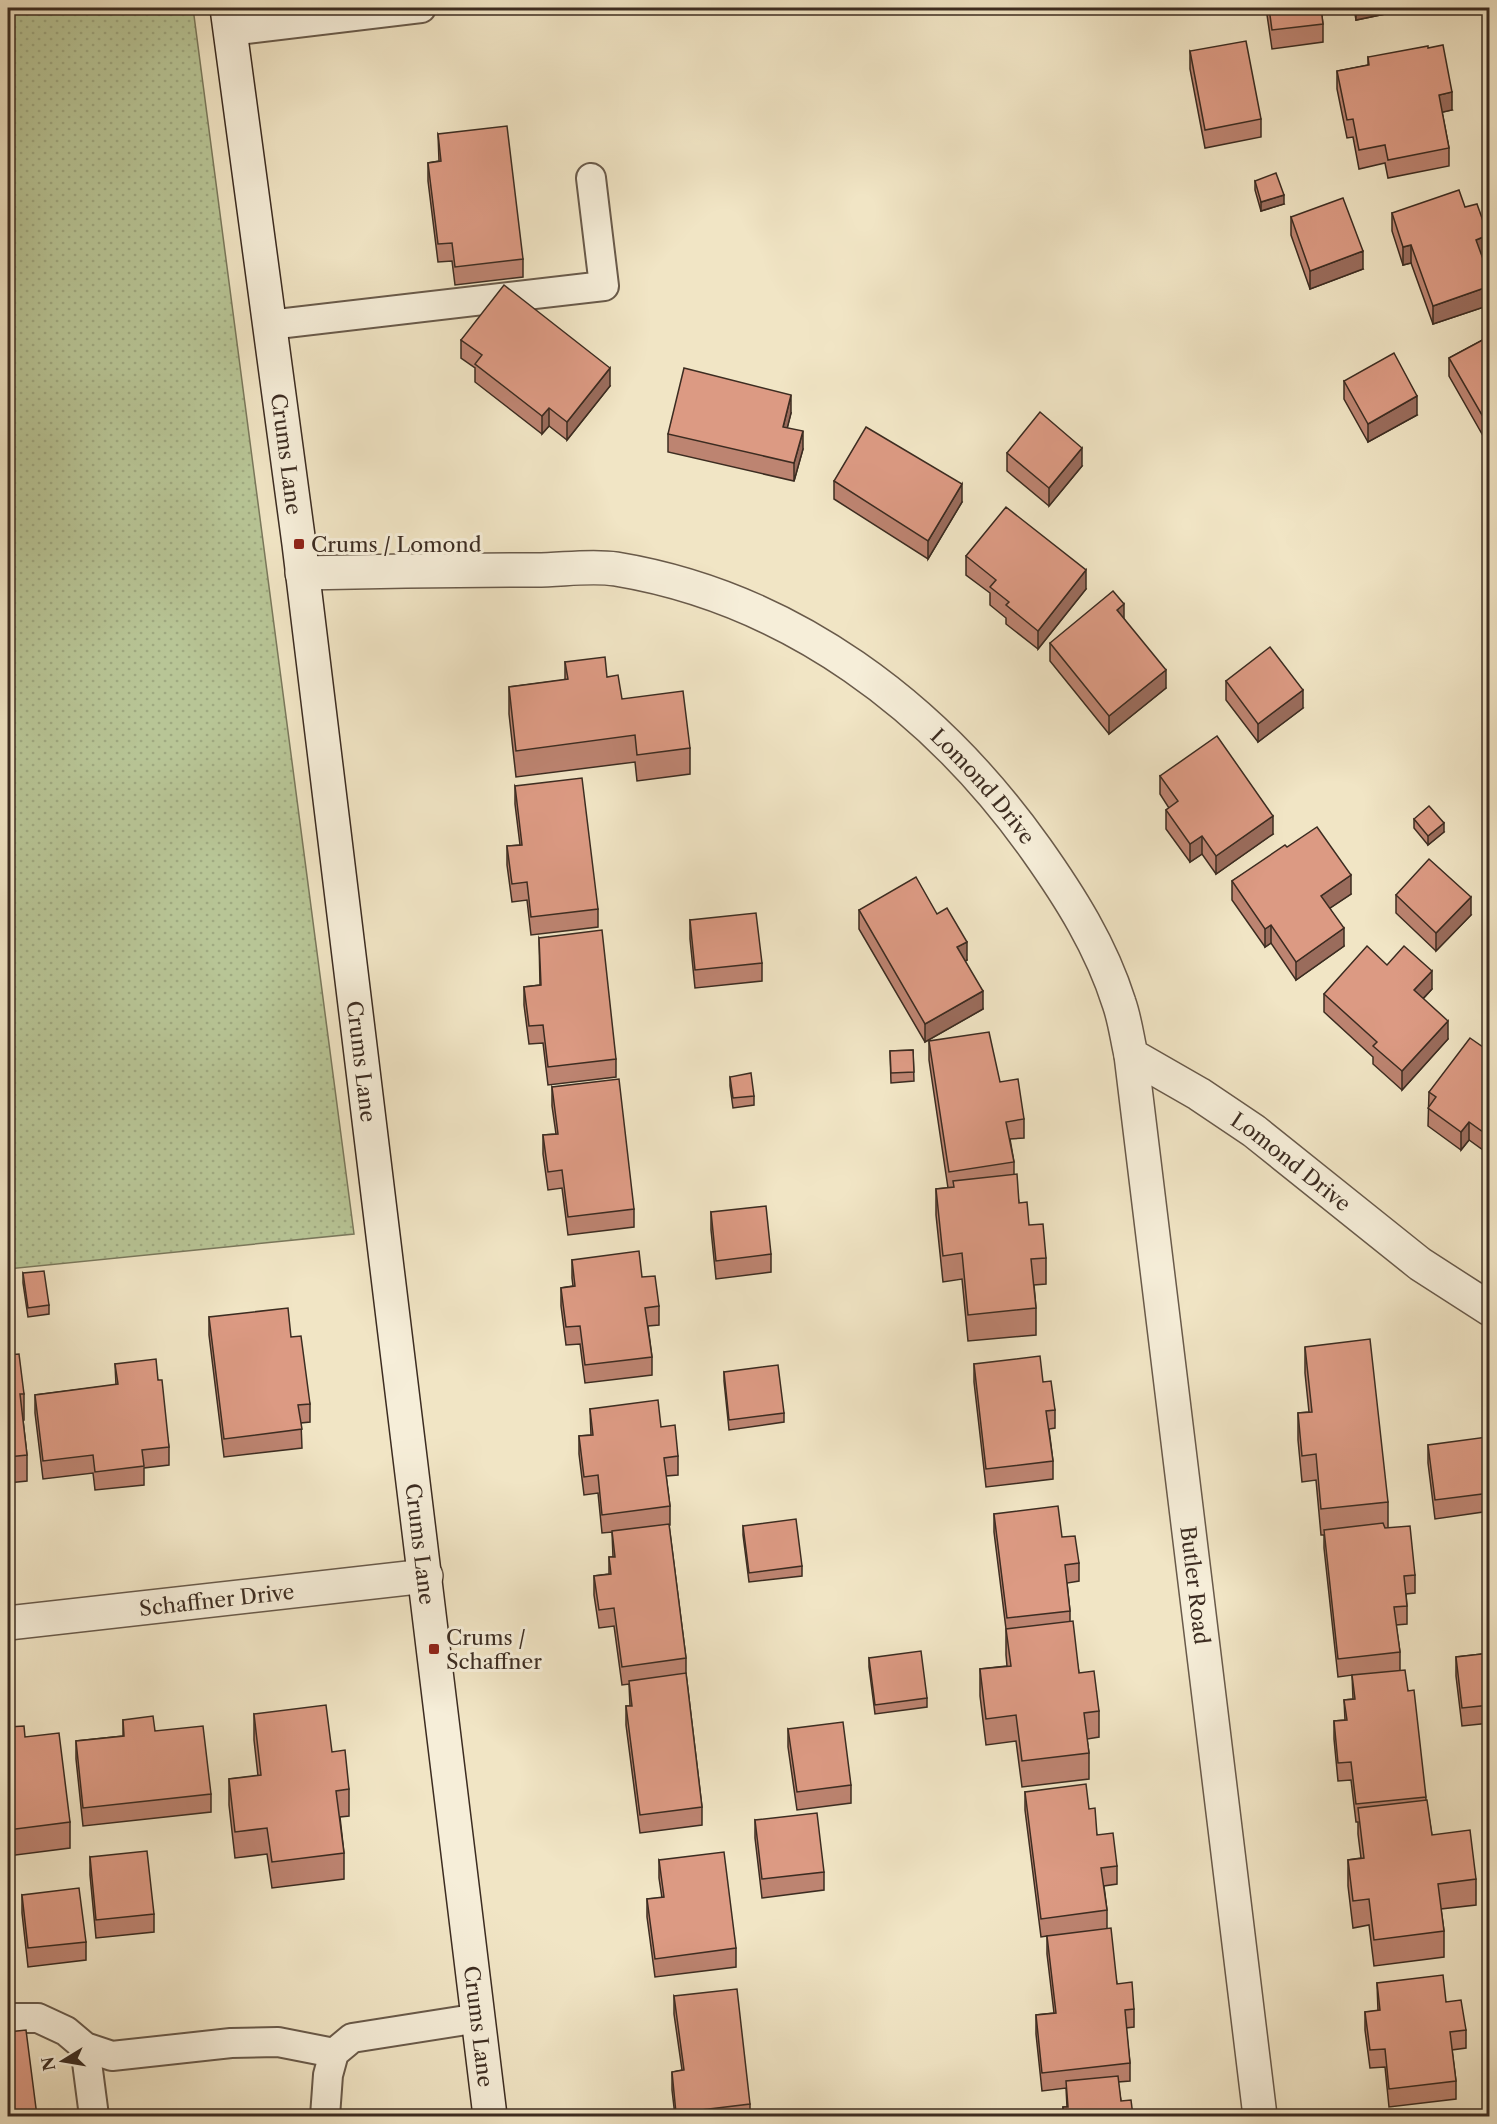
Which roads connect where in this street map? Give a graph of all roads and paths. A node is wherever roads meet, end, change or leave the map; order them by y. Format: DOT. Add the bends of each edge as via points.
graph roads {
  1 [pos="416,8"];
  2 [pos="229,19"];
  3 [pos="591,178"];
  4 [pos="269,325"];
  5 [pos="302,573"];
  6 [pos="1131,1055"];
  7 [pos="1490,1309"];
  8 [pos="426,1576"];
  9 [pos="8,1623"];
  10 [pos="8,2018"];
  11 [pos="478,2018"];
  12 [pos="343,2046"];
  13 [pos="85,2047"];
  14 [pos="94,2116"];
  15 [pos="325,2116"];
  16 [pos="490,2116"];
  17 [pos="1260,2116"];
  1 -- 2 [label="lane"];
  2 -- 4 [label="street, Crums Lane"];
  3 -- 4 [label="lane" via="604,286"];
  4 -- 5 [label="street, Crums Lane"];
  5 -- 6 [label="street, Lomond Drive" via="614,569 681,584 742,605 800,632 854,664 905,704 1003,802 1068,894 1097,947 1120,1004"];
  5 -- 8 [label="street, Crums Lane"];
  6 -- 7 [label="street, Lomond Drive" via="1254,1131 1420,1264"];
  6 -- 17 [label="street, Butler Road"];
  8 -- 9 [label="street, Schaffner Drive"];
  8 -- 11 [label="street, Crums Lane"];
  10 -- 13 [label="lane" via="38,2018 66,2031"];
  11 -- 12 [label="lane"];
  11 -- 16 [label="street, Crums Lane"];
  12 -- 13 [label="lane" via="231,2043 112,2056"];
  12 -- 15 [label="lane" via="328,2075"];
  13 -- 14 [label="lane"];
}
